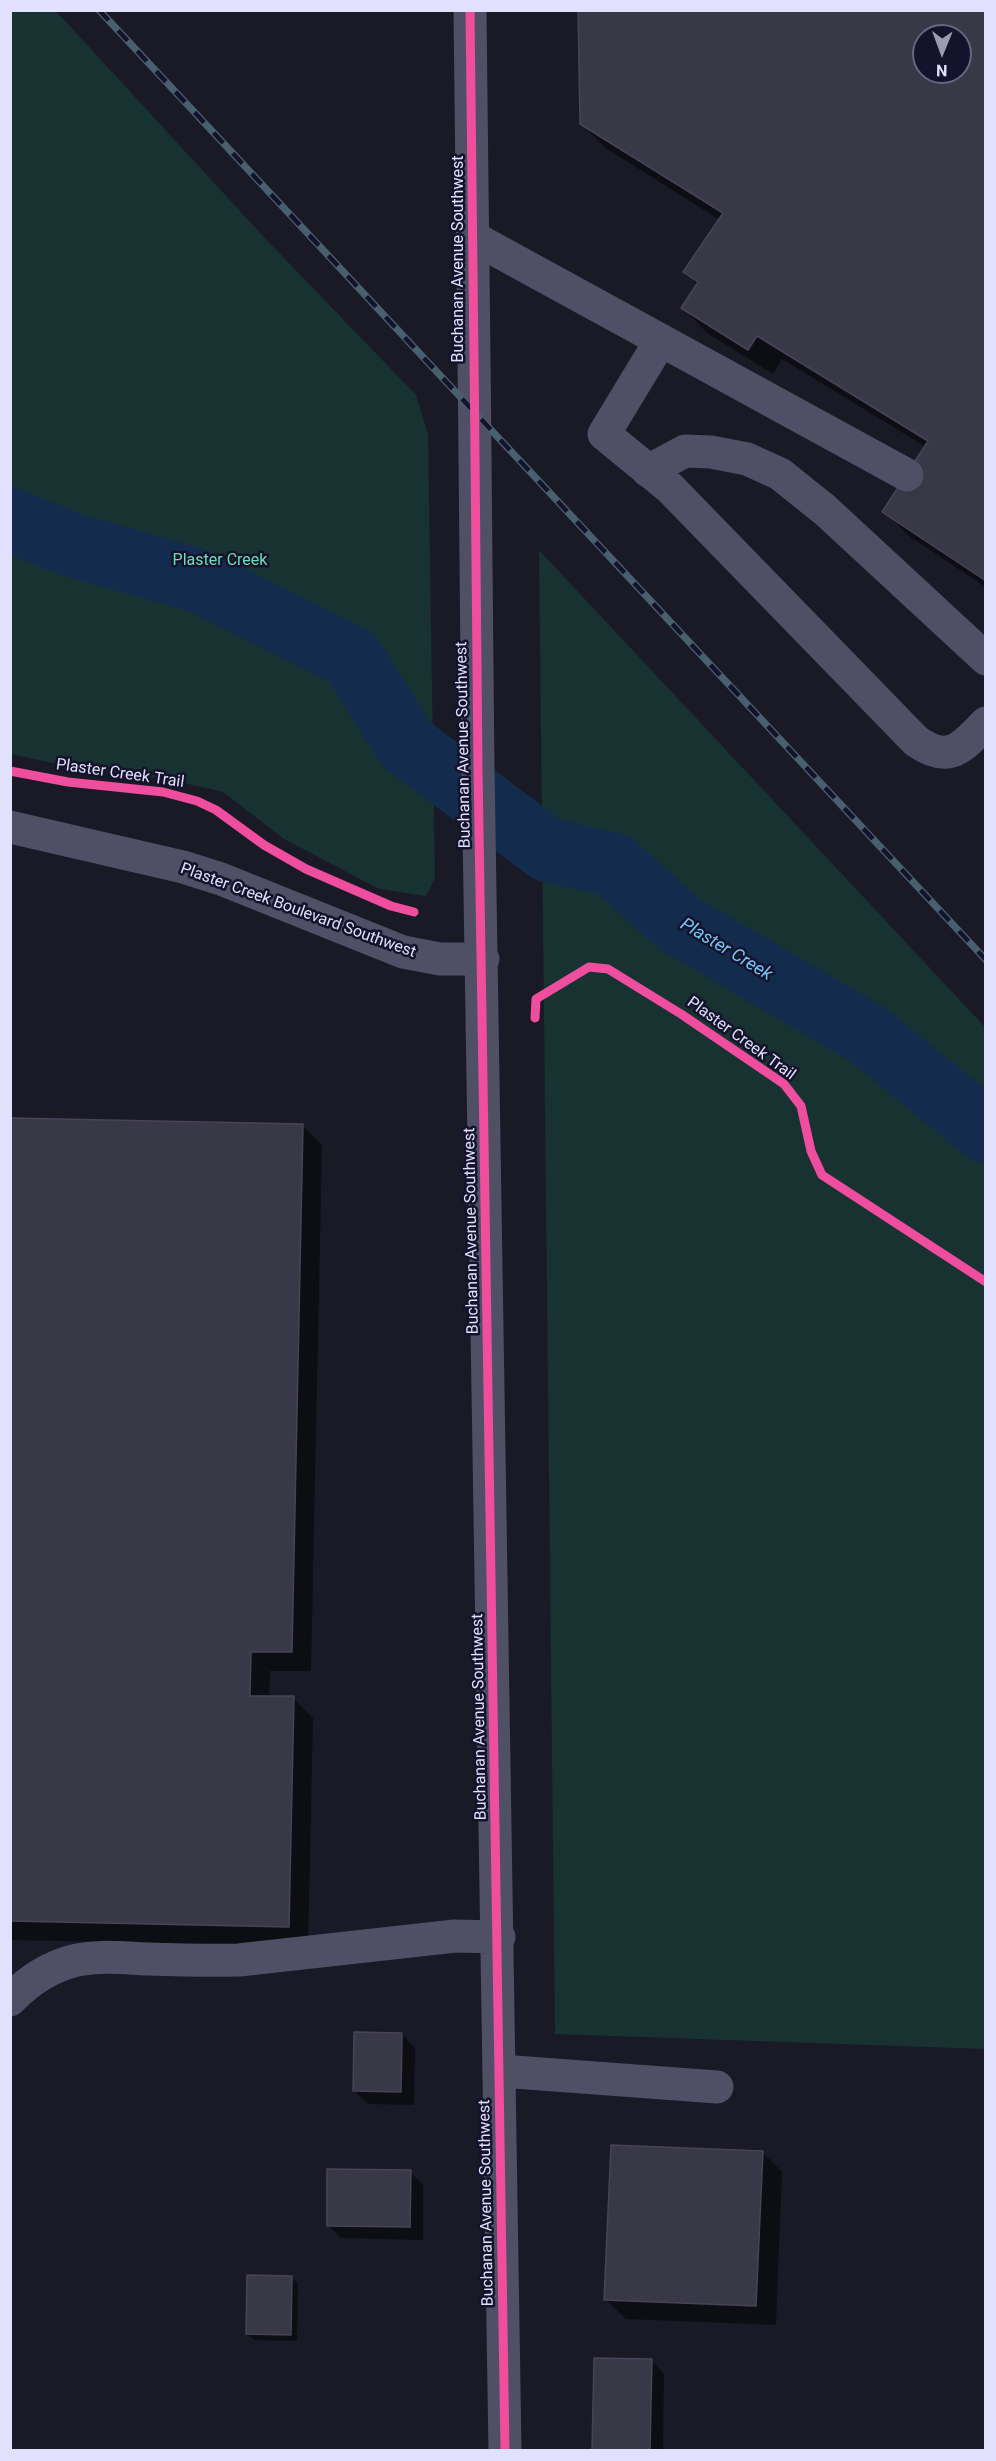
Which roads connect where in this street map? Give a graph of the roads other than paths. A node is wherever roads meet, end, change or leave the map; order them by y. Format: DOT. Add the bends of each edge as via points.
graph roads {
  1 [pos="470,10"];
  2 [pos="474,238"];
  3 [pos="661,340"];
  4 [pos="648,471"];
  5 [pos="907,475"];
  6 [pos="986,659"];
  7 [pos="986,723"];
  8 [pos="10,827"];
  9 [pos="483,959"];
  10 [pos="499,1936"];
  11 [pos="10,2000"];
  12 [pos="501,2072"];
  13 [pos="717,2087"];
  14 [pos="505,2451"];
  1 -- 2 [label="street, Buchanan Avenue Southwest"];
  2 -- 3 [label="street"];
  2 -- 9 [label="street, Buchanan Avenue Southwest"];
  3 -- 4 [label="street" via="604,434"];
  3 -- 5 [label="street"];
  4 -- 6 [label="street" via="685,451 747,459 780,474 825,510"];
  4 -- 7 [label="street" via="670,488 916,741 940,753 960,749"];
  8 -- 9 [label="street, Plaster Creek Boulevard Southwest" via="221,879 421,957"];
  9 -- 10 [label="street, Buchanan Avenue Southwest"];
  10 -- 11 [label="street" via="455,1936 239,1960 105,1957 73,1961 45,1971"];
  10 -- 12 [label="street, Buchanan Avenue Southwest"];
  12 -- 13 [label="street"];
  12 -- 14 [label="street, Buchanan Avenue Southwest"];
}
